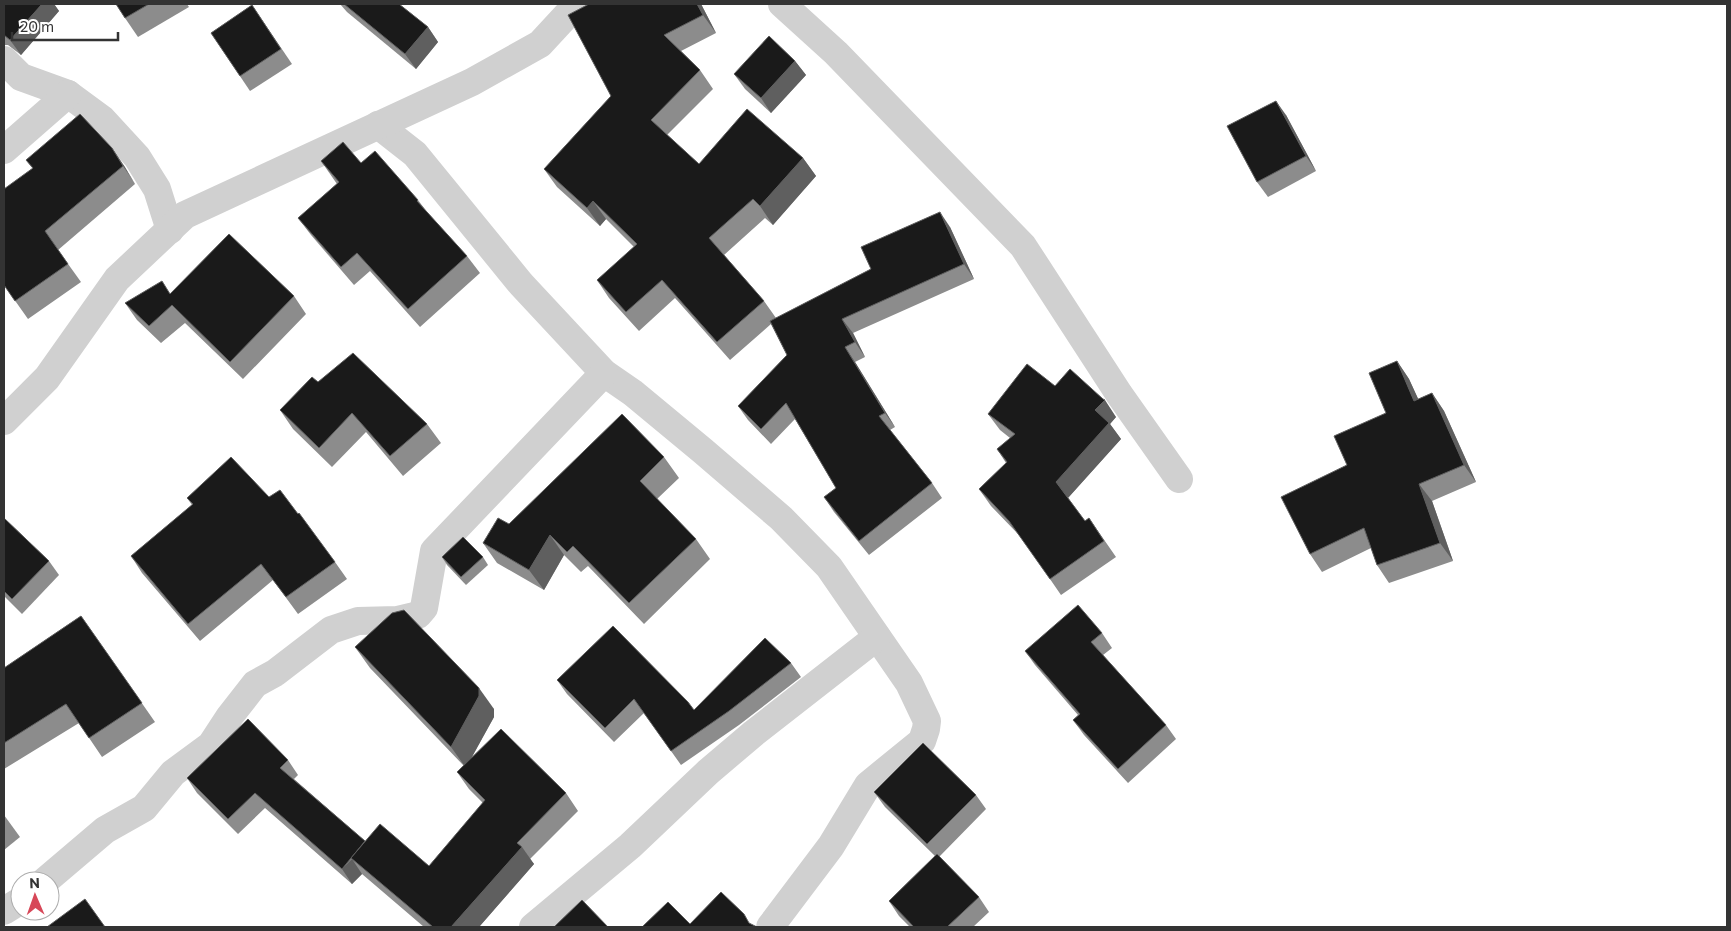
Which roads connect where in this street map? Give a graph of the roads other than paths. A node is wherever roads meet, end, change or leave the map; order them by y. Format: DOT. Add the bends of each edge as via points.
graph roads {
  1 [pos="577,4"];
  2 [pos="782,4"];
  3 [pos="4,60"];
  4 [pos="68,94"];
  5 [pos="378,126"];
  6 [pos="4,150"];
  7 [pos="170,230"];
  8 [pos="604,373"];
  9 [pos="4,421"];
  10 [pos="1179,479"];
  11 [pos="877,637"];
  12 [pos="58,871"];
  13 [pos="533,927"];
  14 [pos="770,927"];
  1 -- 5 [label="street" via="540,44 472,82"];
  2 -- 10 [label="street" via="836,53 1023,246 1119,394"];
  3 -- 4 [label="street" via="21,77"];
  4 -- 6 [label="street"];
  4 -- 7 [label="street" via="102,119 137,157 157,189"];
  5 -- 7 [label="street" via="186,215"];
  5 -- 8 [label="street" via="415,154 521,284"];
  7 -- 9 [label="street" via="117,278 47,378"];
  8 -- 11 [label="street" via="633,393 781,518 829,567"];
  8 -- 12 [label="street" via="434,551 424,608 418,615 397,620 358,621 331,630 275,673 255,684 211,745 173,773 144,808 105,830"];
  11 -- 13 [label="street" via="754,733 630,846"];
  11 -- 14 [label="street" via="909,683 927,721 922,741 868,785 831,846"];
}
